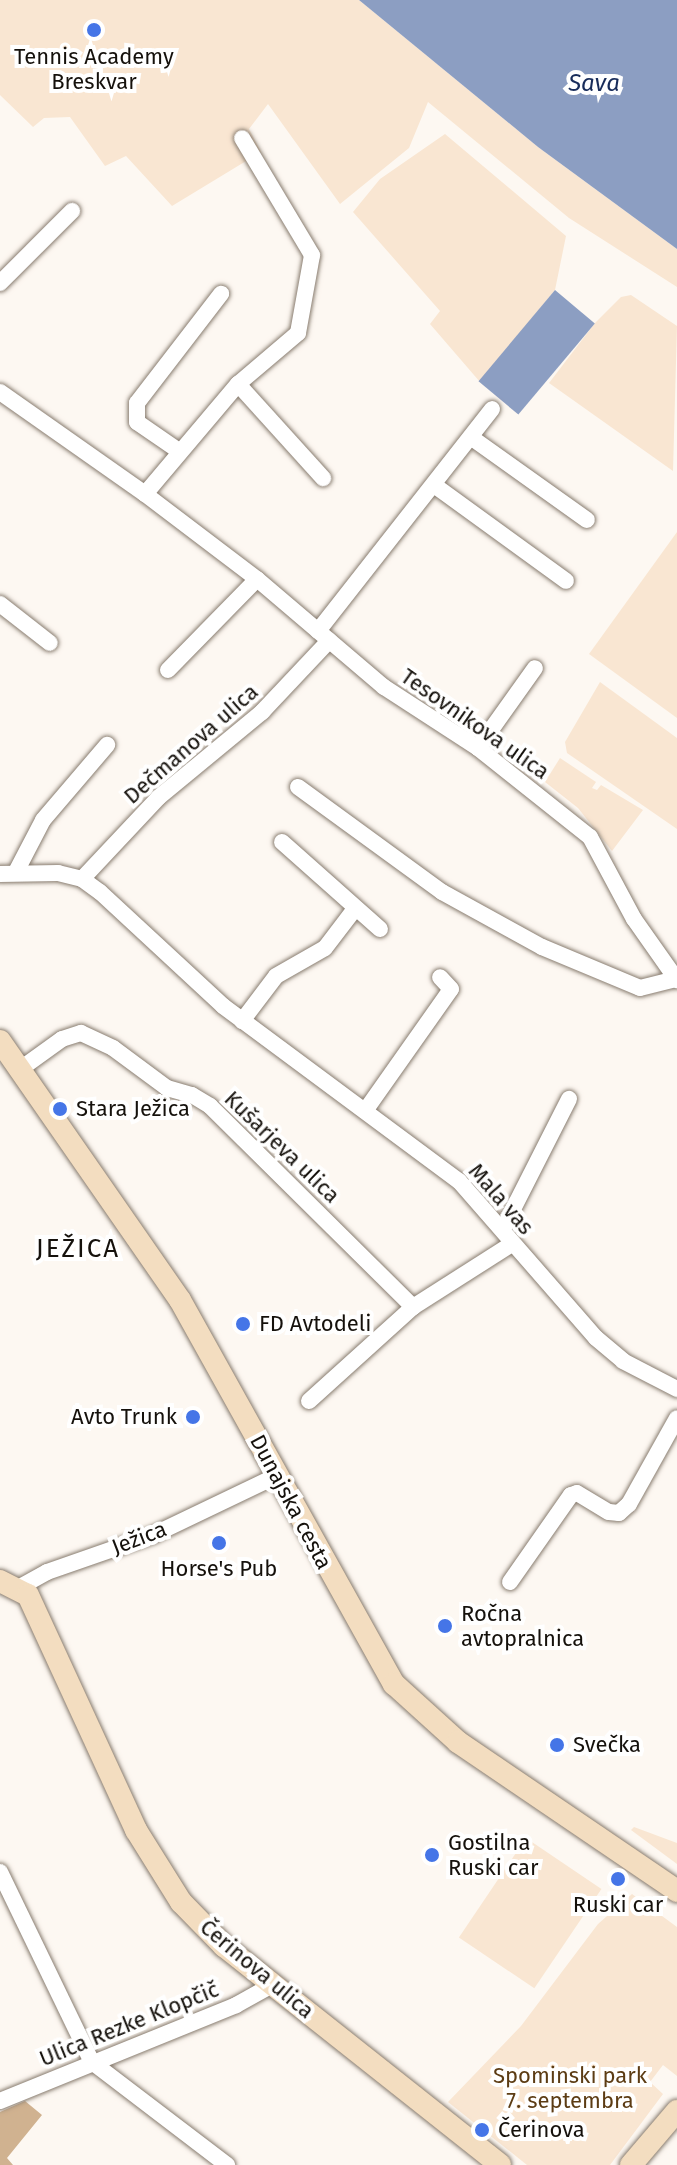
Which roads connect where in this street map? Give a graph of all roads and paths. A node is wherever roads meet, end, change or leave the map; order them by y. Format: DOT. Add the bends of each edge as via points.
graph roads {
  1 [pos="242,138"];
  2 [pos="72,211"];
  3 [pos="0,283"];
  4 [pos="221,294"];
  5 [pos="238,384"];
  6 [pos="0,392"];
  7 [pos="492,409"];
  8 [pos="472,438"];
  9 [pos="179,451"];
  10 [pos="323,478"];
  11 [pos="434,485"];
  12 [pos="145,494"];
  13 [pos="587,520"];
  14 [pos="257,579"];
  15 [pos="566,581"];
  16 [pos="0,604"];
  17 [pos="324,636"];
  18 [pos="50,643"];
  19 [pos="535,668"];
  20 [pos="168,670"];
  21 [pos="107,745"];
  22 [pos="478,748"];
  23 [pos="298,787"];
  24 [pos="282,842"];
  25 [pos="17,870"];
  26 [pos="0,874"];
  27 [pos="82,879"];
  28 [pos="354,910"];
  29 [pos="380,929"];
  30 [pos="440,977"];
  31 [pos="676,979"];
  32 [pos="242,1021"];
  33 [pos="0,1041"];
  34 [pos="19,1070"];
  35 [pos="569,1099"];
  36 [pos="365,1111"];
  37 [pos="507,1237"];
  38 [pos="413,1307"];
  39 [pos="677,1389"];
  40 [pos="309,1401"];
  41 [pos="677,1418"];
  42 [pos="276,1476"];
  43 [pos="510,1582"];
  44 [pos="10,1584"];
  45 [pos="0,1872"];
  46 [pos="670,1888"];
  47 [pos="677,1905"];
  48 [pos="272,1985"];
  49 [pos="92,2062"];
  50 [pos="0,2101"];
  51 [pos="677,2111"];
  52 [pos="227,2165"];
  53 [pos="500,2165"];
  54 [pos="631,2165"];
  1 -- 5 [label="street" via="312,255 298,333"];
  2 -- 3 [label="street"];
  4 -- 9 [label="street" via="137,403 137,422"];
  5 -- 9 [label="street"];
  5 -- 10 [label="street"];
  6 -- 12 [label="street, Tesovnikova ulica"];
  7 -- 8 [label="street"];
  8 -- 11 [label="street"];
  8 -- 13 [label="street"];
  9 -- 12 [label="street"];
  11 -- 15 [label="street"];
  11 -- 17 [label="street"];
  12 -- 14 [label="street, Tesovnikova ulica"];
  14 -- 17 [label="street, Tesovnikova ulica"];
  14 -- 20 [label="street"];
  16 -- 18 [label="street"];
  17 -- 22 [label="street, Tesovnikova ulica" via="384,687"];
  17 -- 27 [label="street, Dečmanova ulica" via="262,712 159,797"];
  19 -- 22 [label="street"];
  21 -- 25 [label="street" via="43,820"];
  22 -- 31 [label="street, Tesovnikova ulica" via="590,837 634,919"];
  23 -- 31 [label="street" via="442,892 542,947 640,988"];
  24 -- 28 [label="street"];
  25 -- 26 [label="street"];
  25 -- 27 [label="street"];
  27 -- 32 [label="street, Mala vas"];
  28 -- 29 [label="street"];
  28 -- 32 [label="street" via="325,948 276,976"];
  30 -- 36 [label="street" via="451,989"];
  32 -- 36 [label="street, Mala vas"];
  33 -- 34 [label="main road, Dunajska cesta"];
  34 -- 38 [label="street, Kušarjeva ulica" via="62,1039 81,1033 113,1048 167,1088 192,1095"];
  34 -- 42 [label="main road, Dunajska cesta" via="180,1300"];
  35 -- 37 [label="street"];
  36 -- 37 [label="street, Mala vas" via="459,1181"];
  37 -- 38 [label="street"];
  37 -- 39 [label="street, Mala vas" via="596,1338 623,1361"];
  38 -- 40 [label="street"];
  41 -- 43 [label="street" via="629,1504 619,1513 609,1512 577,1493 571,1495"];
  42 -- 44 [label="street, Ježica" via="153,1535"];
  42 -- 46 [label="main road, Dunajska cesta" via="372,1653 408,1701"];
  44 -- 48 [label="main road, Čerinova ulica" via="157,1868 212,1936"];
  45 -- 49 [label="street"];
  46 -- 47 [label="main road, Dunajska cesta"];
  48 -- 49 [label="street, Ulica Rezke Klopčič" via="236,2005"];
  48 -- 53 [label="main road, Čerinova ulica"];
  49 -- 50 [label="street, Ulica Rezke Klopčič"];
  49 -- 52 [label="street"];
  51 -- 54 [label="main road"];
}
